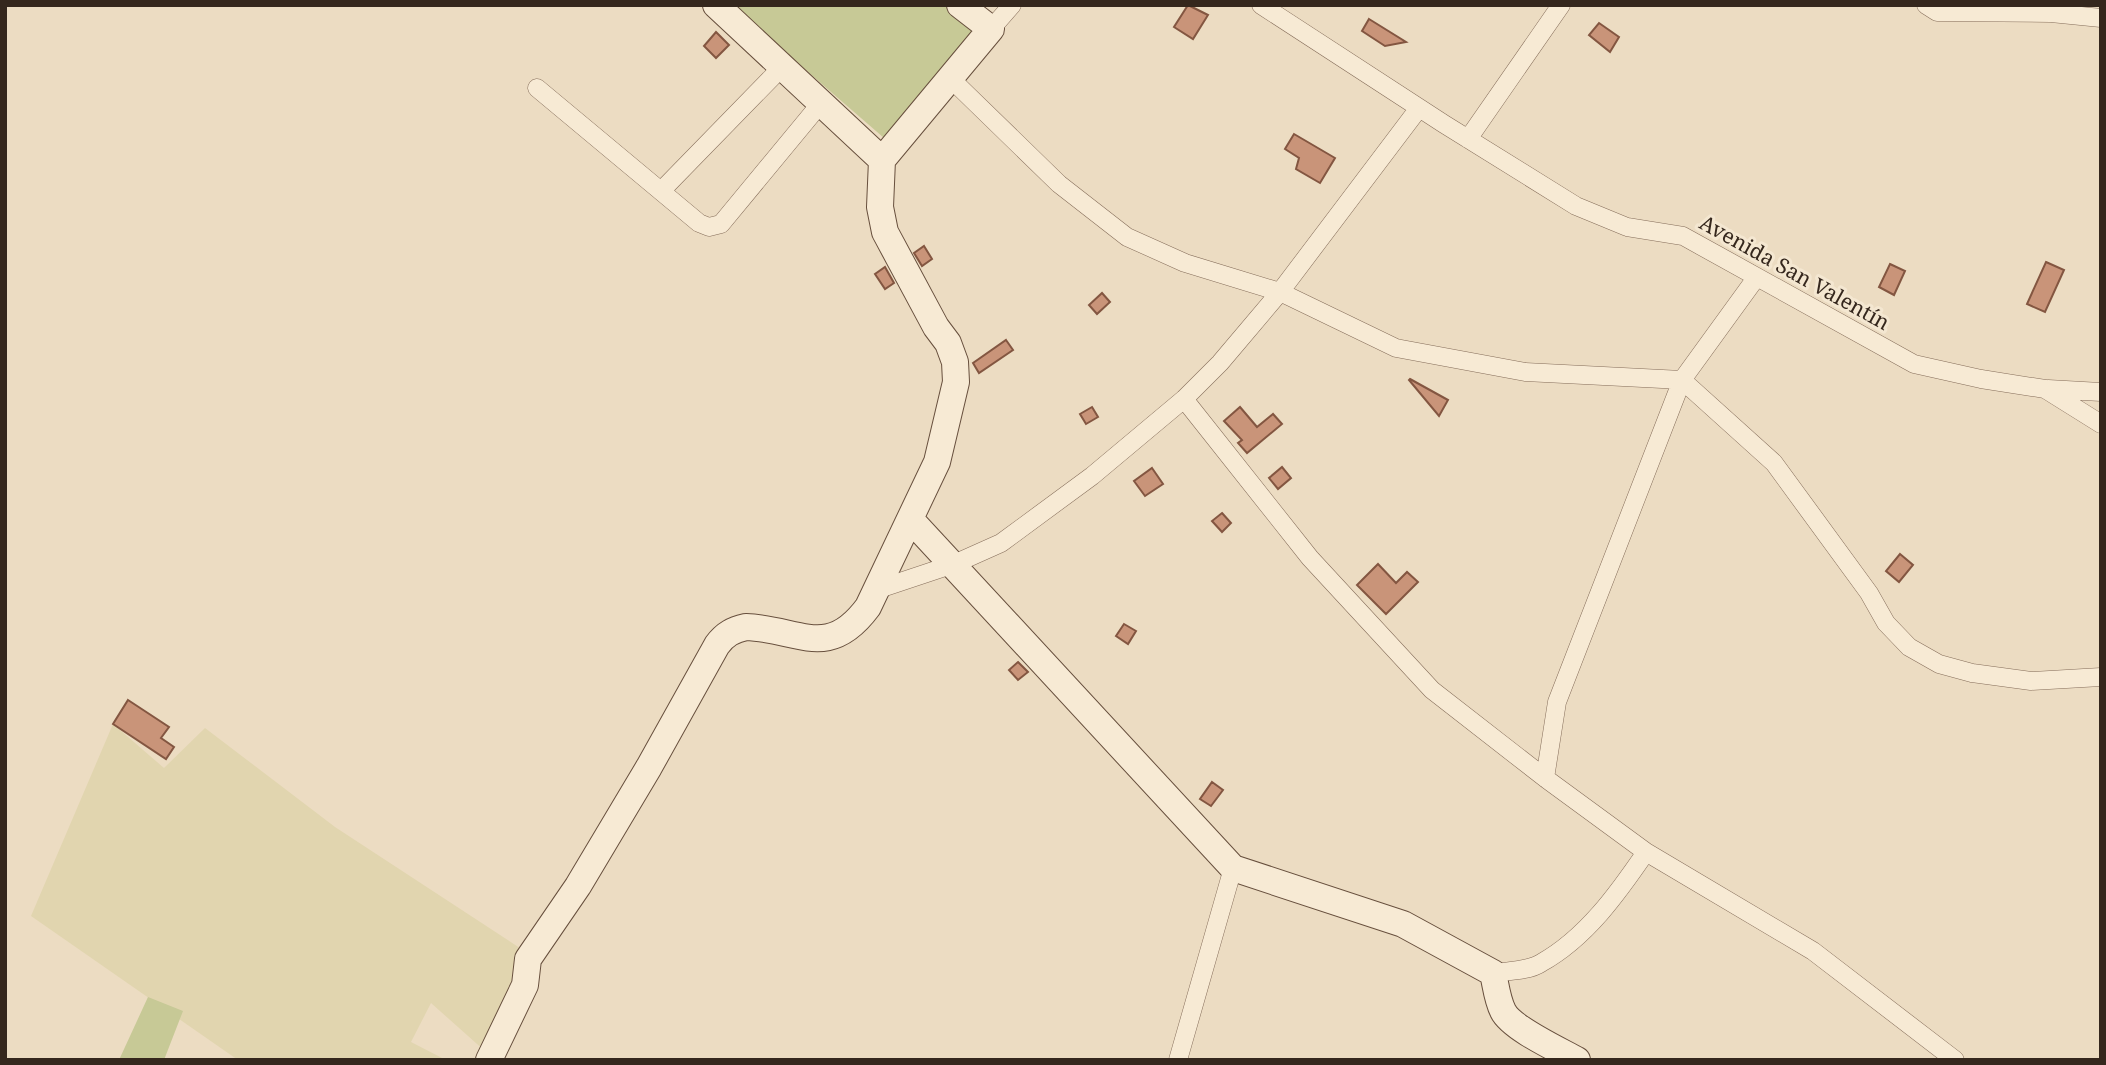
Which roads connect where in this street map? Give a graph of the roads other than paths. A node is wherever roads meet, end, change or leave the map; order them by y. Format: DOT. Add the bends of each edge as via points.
graph roads {
  1 [pos="716,5"];
  2 [pos="960,5"];
  3 [pos="1012,5"];
  4 [pos="1261,5"];
  5 [pos="1561,5"];
  6 [pos="1926,5"];
  7 [pos="2101,18"];
  8 [pos="991,29"];
  9 [pos="782,67"];
  10 [pos="949,77"];
  11 [pos="537,88"];
  12 [pos="821,103"];
  13 [pos="1419,108"];
  14 [pos="1468,139"];
  15 [pos="882,160"];
  16 [pos="662,190"];
  17 [pos="1756,278"];
  18 [pos="1280,292"];
  19 [pos="1682,380"];
  20 [pos="2045,389"];
  21 [pos="2101,392"];
  22 [pos="1184,399"];
  23 [pos="2101,424"];
  24 [pos="911,520"];
  25 [pos="954,564"];
  26 [pos="876,590"];
  27 [pos="2101,677"];
  28 [pos="1545,778"];
  29 [pos="1646,852"];
  30 [pos="1233,868"];
  31 [pos="1493,973"];
  32 [pos="489,1060"];
  33 [pos="1178,1060"];
  34 [pos="1577,1060"];
  35 [pos="1955,1060"];
  1 -- 9 [label="street"];
  2 -- 8 [label="street"];
  3 -- 8 [label="street"];
  4 -- 13 [label="street, Avenida San Valentín"];
  5 -- 14 [label="street"];
  6 -- 7 [label="street" via="1937,12"];
  8 -- 10 [label="street"];
  9 -- 12 [label="street"];
  9 -- 16 [label="street"];
  10 -- 15 [label="street"];
  10 -- 18 [label="street" via="1059,184 1127,237 1185,263"];
  11 -- 16 [label="street"];
  12 -- 15 [label="street"];
  12 -- 16 [label="street" via="721,224 709,227 699,223"];
  13 -- 14 [label="street, Avenida San Valentín"];
  13 -- 18 [label="street"];
  14 -- 17 [label="street, Avenida San Valentín" via="1576,206 1627,227 1683,236"];
  15 -- 24 [label="street" via="880,207 885,232 955,362 956,382 937,462"];
  17 -- 19 [label="street"];
  17 -- 20 [label="street, Avenida San Valentín" via="1914,364"];
  18 -- 19 [label="street" via="1396,348 1525,372"];
  18 -- 22 [label="street"];
  19 -- 27 [label="street" via="1774,463 1886,623 1909,647 1939,664 1972,673 2031,681"];
  19 -- 28 [label="street" via="1557,702"];
  20 -- 21 [label="street"];
  20 -- 23 [label="street, Avenida San Valentín"];
  22 -- 25 [label="street" via="1001,542"];
  22 -- 28 [label="street" via="1310,558 1432,690"];
  24 -- 25 [label="street"];
  24 -- 26 [label="street"];
  25 -- 26 [label="street"];
  25 -- 30 [label="street"];
  26 -- 32 [label="street" via="856,623 840,635 820,640 746,627 724,635 578,886 528,959 525,985"];
  28 -- 29 [label="street"];
  29 -- 31 [label="street" via="1621,890 1580,934 1539,965"];
  29 -- 35 [label="street" via="1813,951"];
  30 -- 31 [label="street" via="1404,924"];
  30 -- 33 [label="street"];
  31 -- 34 [label="street" via="1504,1014"];
}
